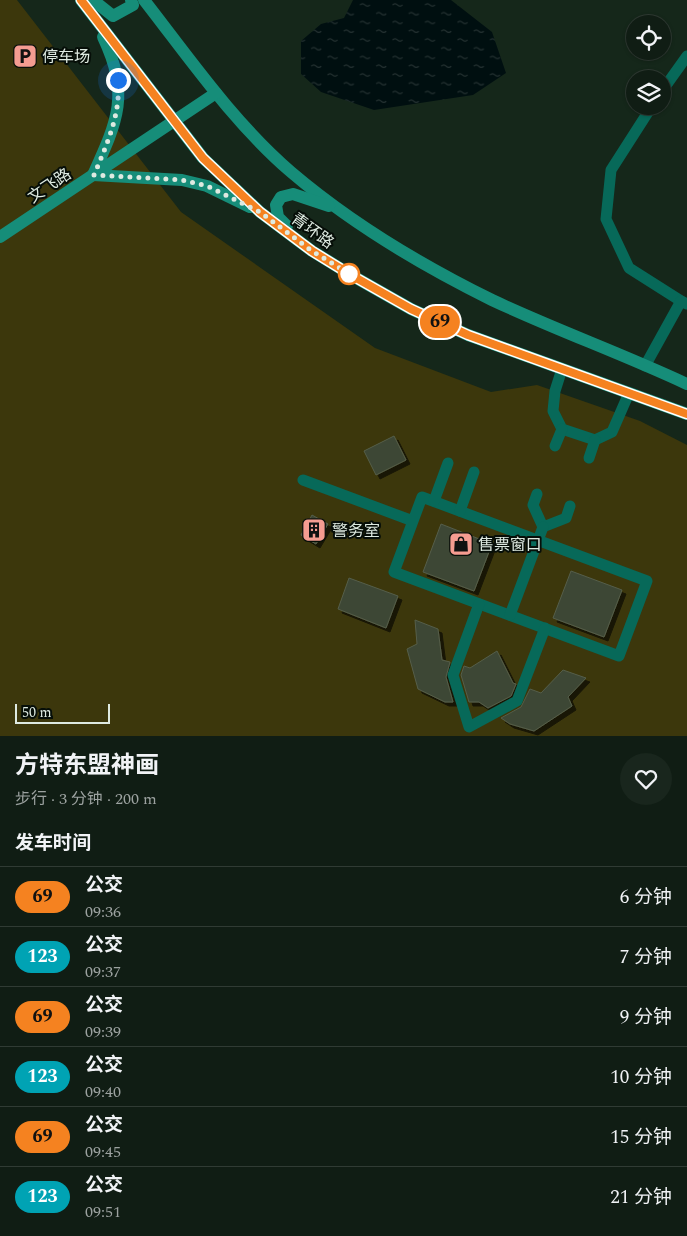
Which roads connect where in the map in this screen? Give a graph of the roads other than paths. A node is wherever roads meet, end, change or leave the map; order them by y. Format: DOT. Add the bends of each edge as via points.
graph roads {
  1 [pos="81,0"];
  2 [pos="93,0"];
  3 [pos="131,0"];
  4 [pos="144,0"];
  5 [pos="91,14"];
  6 [pos="687,56"];
  7 [pos="671,78"];
  8 [pos="216,93"];
  9 [pos="646,115"];
  10 [pos="174,121"];
  11 [pos="94,175"];
  12 [pos="338,210"];
  13 [pos="260,212"];
  14 [pos="0,237"];
  15 [pos="312,251"];
  16 [pos="684,302"];
  17 [pos="645,366"];
  18 [pos="562,369"];
  19 [pos="687,384"];
  20 [pos="630,393"];
  21 [pos="687,414"];
  22 [pos="562,429"];
  23 [pos="595,440"];
  24 [pos="555,446"];
  25 [pos="588,458"];
  26 [pos="448,463"];
  27 [pos="474,472"];
  28 [pos="303,480"];
  29 [pos="537,494"];
  30 [pos="434,501"];
  31 [pos="570,506"];
  32 [pos="460,511"];
  33 [pos="413,521"];
  34 [pos="543,527"];
  35 [pos="538,540"];
  36 [pos="479,604"];
  37 [pos="510,615"];
  38 [pos="545,628"];
  39 [pos="467,732"];
  1 -- 5 [label="main road, 青环路"];
  2 -- 3 [label="main road" via="113,16 133,5"];
  4 -- 8 [label="main road, 青环路"];
  5 -- 10 [label="main road, 青环路"];
  5 -- 11 [label="main road" via="111,55 119,94 109,140"];
  6 -- 7 [label="street"];
  8 -- 10 [label="main road, 文飞路"];
  8 -- 12 [label="main road, 青环路" via="240,123 290,172"];
  9 -- 16 [label="street" via="611,170 606,219 629,268"];
  10 -- 11 [label="main road, 文飞路"];
  10 -- 13 [label="main road, 青环路" via="203,158"];
  11 -- 13 [label="main road" via="182,180 207,186"];
  11 -- 14 [label="main road, 文飞路"];
  12 -- 15 [label="main road" via="292,194 281,197 276,205 278,217"];
  12 -- 17 [label="main road, 青环路" via="439,273"];
  13 -- 15 [label="main road, 青环路"];
  15 -- 18 [label="main road, 青环路" via="411,309 468,335"];
  16 -- 17 [label="street"];
  17 -- 19 [label="main road, 青环路"];
  18 -- 20 [label="main road, 青环路"];
  18 -- 22 [label="street" via="553,412"];
  20 -- 21 [label="main road, 青环路"];
  20 -- 23 [label="street" via="612,432"];
  22 -- 23 [label="street"];
  22 -- 24 [label="street"];
  23 -- 25 [label="street"];
  26 -- 30 [label="street"];
  27 -- 32 [label="street"];
  28 -- 33 [label="street"];
  29 -- 34 [label="street" via="533,505"];
  30 -- 32 [label="street"];
  30 -- 33 [label="street" via="422,497"];
  31 -- 34 [label="street" via="566,518"];
  32 -- 35 [label="street"];
  33 -- 36 [label="street" via="394,572"];
  34 -- 35 [label="street"];
  35 -- 37 [label="street"];
  35 -- 38 [label="street" via="647,581 619,656"];
  36 -- 37 [label="street"];
  36 -- 39 [label="street" via="453,675"];
  37 -- 38 [label="street"];
  38 -- 39 [label="street" via="517,701"];
}
